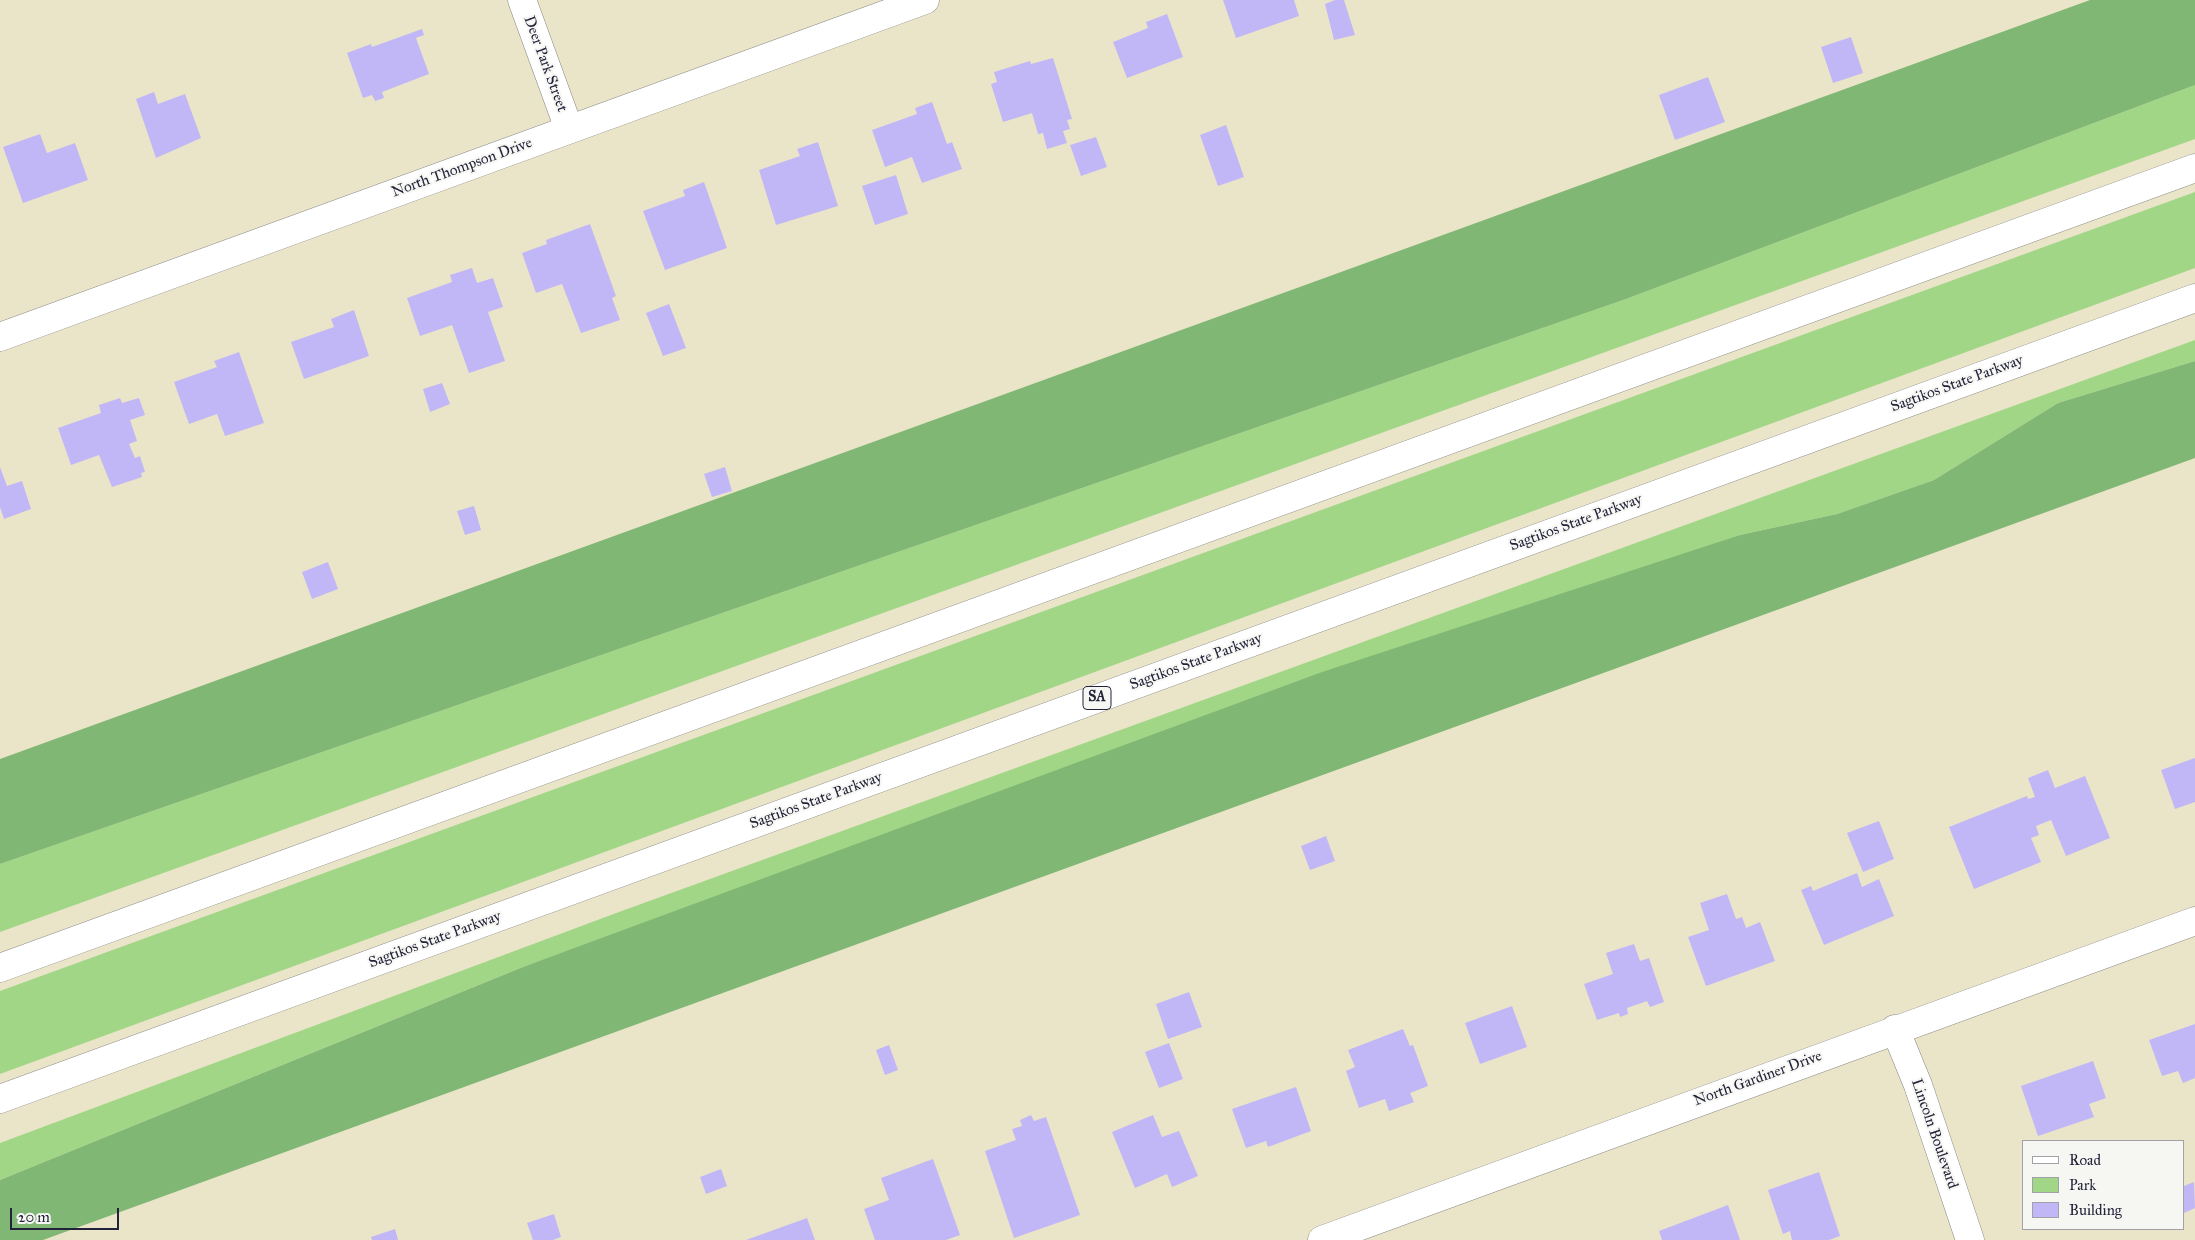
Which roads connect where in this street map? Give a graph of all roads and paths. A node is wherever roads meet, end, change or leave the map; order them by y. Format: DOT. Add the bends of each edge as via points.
graph roads {
  1 [pos="522,0"];
  2 [pos="925,0"];
  3 [pos="569,129"];
  4 [pos="2195,168"];
  5 [pos="2195,298"];
  6 [pos="0,337"];
  7 [pos="2195,921"];
  8 [pos="0,968"];
  9 [pos="1895,1029"];
  10 [pos="0,1099"];
  11 [pos="1322,1240"];
  12 [pos="1970,1240"];
  1 -- 3 [label="main road, Deer Park Street"];
  2 -- 3 [label="main road, North Thompson Drive"];
  3 -- 6 [label="main road, North Thompson Drive"];
  4 -- 8 [label="main road"];
  5 -- 10 [label="main road, Sagtikos State Parkway / SA"];
  7 -- 9 [label="main road, North Gardiner Drive"];
  9 -- 11 [label="main road, North Gardiner Drive"];
  9 -- 12 [label="main road, Lincoln Boulevard" via="1918,1085"];
}
